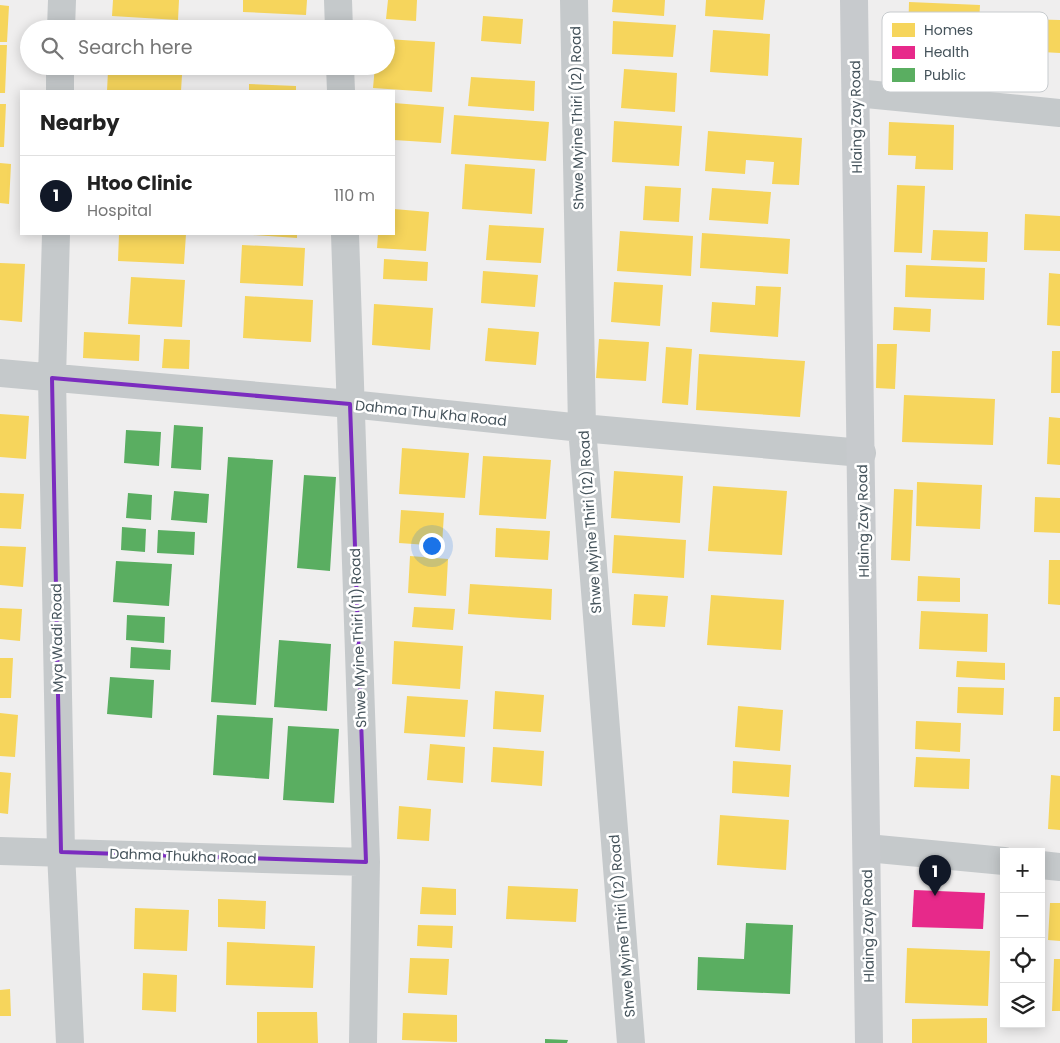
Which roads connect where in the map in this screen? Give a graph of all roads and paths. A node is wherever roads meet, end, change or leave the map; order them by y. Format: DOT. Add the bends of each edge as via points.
graph roads {
  1 [pos="62,0"];
  2 [pos="338,0"];
  3 [pos="574,0"];
  4 [pos="854,0"];
  5 [pos="61,20"];
  6 [pos="339,20"];
  7 [pos="60,75"];
  8 [pos="340,75"];
  9 [pos="60,90"];
  10 [pos="341,90"];
  11 [pos="856,93"];
  12 [pos="1060,113"];
  13 [pos="56,235"];
  14 [pos="345,235"];
  15 [pos="0,373"];
  16 [pos="52,378"];
  17 [pos="350,404"];
  18 [pos="582,428"];
  19 [pos="862,452"];
  20 [pos="867,848"];
  21 [pos="0,851"];
  22 [pos="61,852"];
  23 [pos="1000,861"];
  24 [pos="366,862"];
  25 [pos="1045,865"];
  26 [pos="1060,867"];
  27 [pos="70,1043"];
  28 [pos="363,1043"];
  29 [pos="631,1043"];
  30 [pos="869,1043"];
  1 -- 5 [label="street"];
  2 -- 6 [label="street"];
  3 -- 18 [label="street, Shwe Myine Thiri (12) Road"];
  4 -- 11 [label="street, Hlaing Zay Road"];
  7 -- 9 [label="street"];
  8 -- 10 [label="street"];
  11 -- 12 [label="street"];
  11 -- 19 [label="street, Hlaing Zay Road"];
  13 -- 16 [label="street, Mya Wadi Road"];
  14 -- 17 [label="street, Shwe Myine Thiri (11) Road"];
  15 -- 16 [label="street, Dahma Thu Kha Road"];
  16 -- 17 [label="street, Dahma Thu Kha Road"];
  16 -- 22 [label="street, Mya Wadi Road"];
  17 -- 18 [label="street, Dahma Thu Kha Road"];
  17 -- 24 [label="street, Shwe Myine Thiri (11) Road"];
  18 -- 19 [label="street, Dahma Thu Kha Road"];
  18 -- 29 [label="street, Shwe Myine Thiri (12) Road"];
  19 -- 20 [label="street, Hlaing Zay Road"];
  20 -- 23 [label="street"];
  20 -- 30 [label="street, Hlaing Zay Road"];
  21 -- 22 [label="street, Dahma Thukha Road"];
  22 -- 24 [label="street, Dahma Thukha Road"];
  22 -- 27 [label="street, Mya Wadi Road"];
  24 -- 28 [label="street, Shwe Myine Thiri (11) Road"];
  25 -- 26 [label="street"];
}
